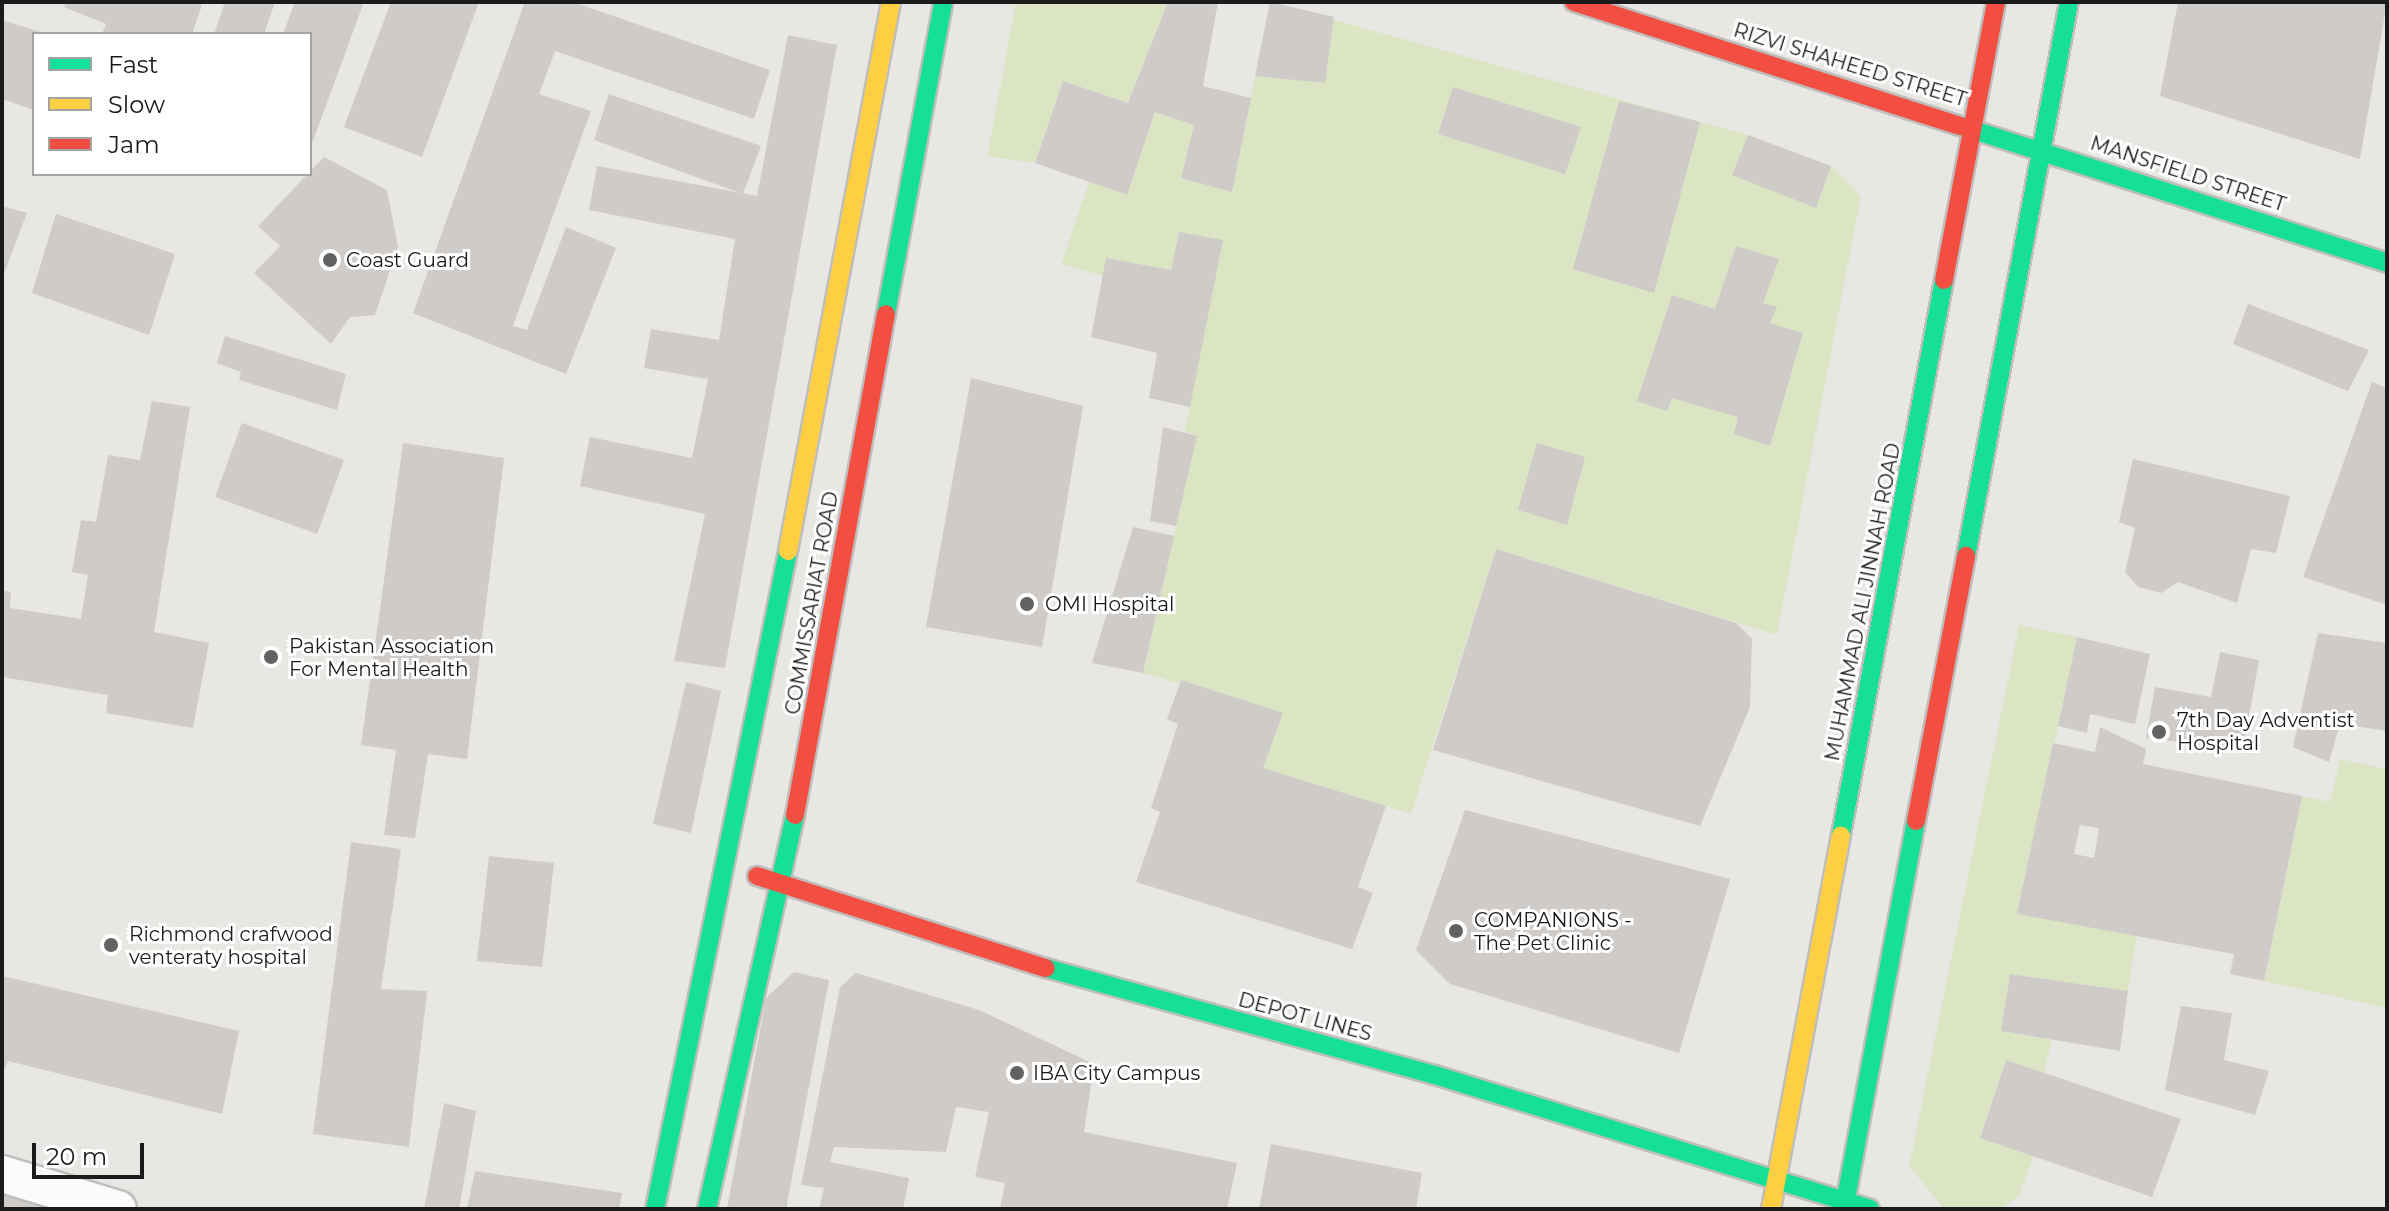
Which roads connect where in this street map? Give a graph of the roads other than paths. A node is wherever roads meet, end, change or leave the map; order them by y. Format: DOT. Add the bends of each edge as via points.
graph roads {
  1 [pos="891,2"];
  2 [pos="943,2"];
  3 [pos="1574,2"];
  4 [pos="1996,2"];
  5 [pos="2069,2"];
  6 [pos="1976,127"];
  7 [pos="2039,148"];
  8 [pos="2387,263"];
  9 [pos="729,867"];
  10 [pos="783,884"];
  11 [pos="2,1174"];
  12 [pos="1775,1185"];
  13 [pos="1844,1205"];
  14 [pos="118,1209"];
  15 [pos="655,1209"];
  16 [pos="707,1209"];
  17 [pos="1771,1209"];
  18 [pos="1870,1209"];
  1 -- 9 [label="main road, COMMISSARIAT ROAD"];
  2 -- 10 [label="main road, COMMISSARIAT ROAD"];
  3 -- 6 [label="main road, RIZVI SHAHEED STREET"];
  4 -- 6 [label="main road, MUHAMMAD ALI JINNAH ROAD"];
  5 -- 7 [label="main road"];
  6 -- 7 [label="main road, MANSFIELD STREET"];
  6 -- 12 [label="main road, MUHAMMAD ALI JINNAH ROAD"];
  7 -- 8 [label="main road, MANSFIELD STREET"];
  7 -- 13 [label="main road"];
  9 -- 10 [label="main road, DEPOT LINES"];
  9 -- 15 [label="main road, COMMISSARIAT ROAD"];
  10 -- 12 [label="main road, DEPOT LINES" via="1073,977 1435,1075"];
  10 -- 16 [label="main road, COMMISSARIAT ROAD"];
  11 -- 14 [label="street"];
  12 -- 13 [label="main road, DEPOT LINES"];
  12 -- 17 [label="main road, MUHAMMAD ALI JINNAH ROAD"];
  13 -- 18 [label="main road, DEPOT LINES"];
}
